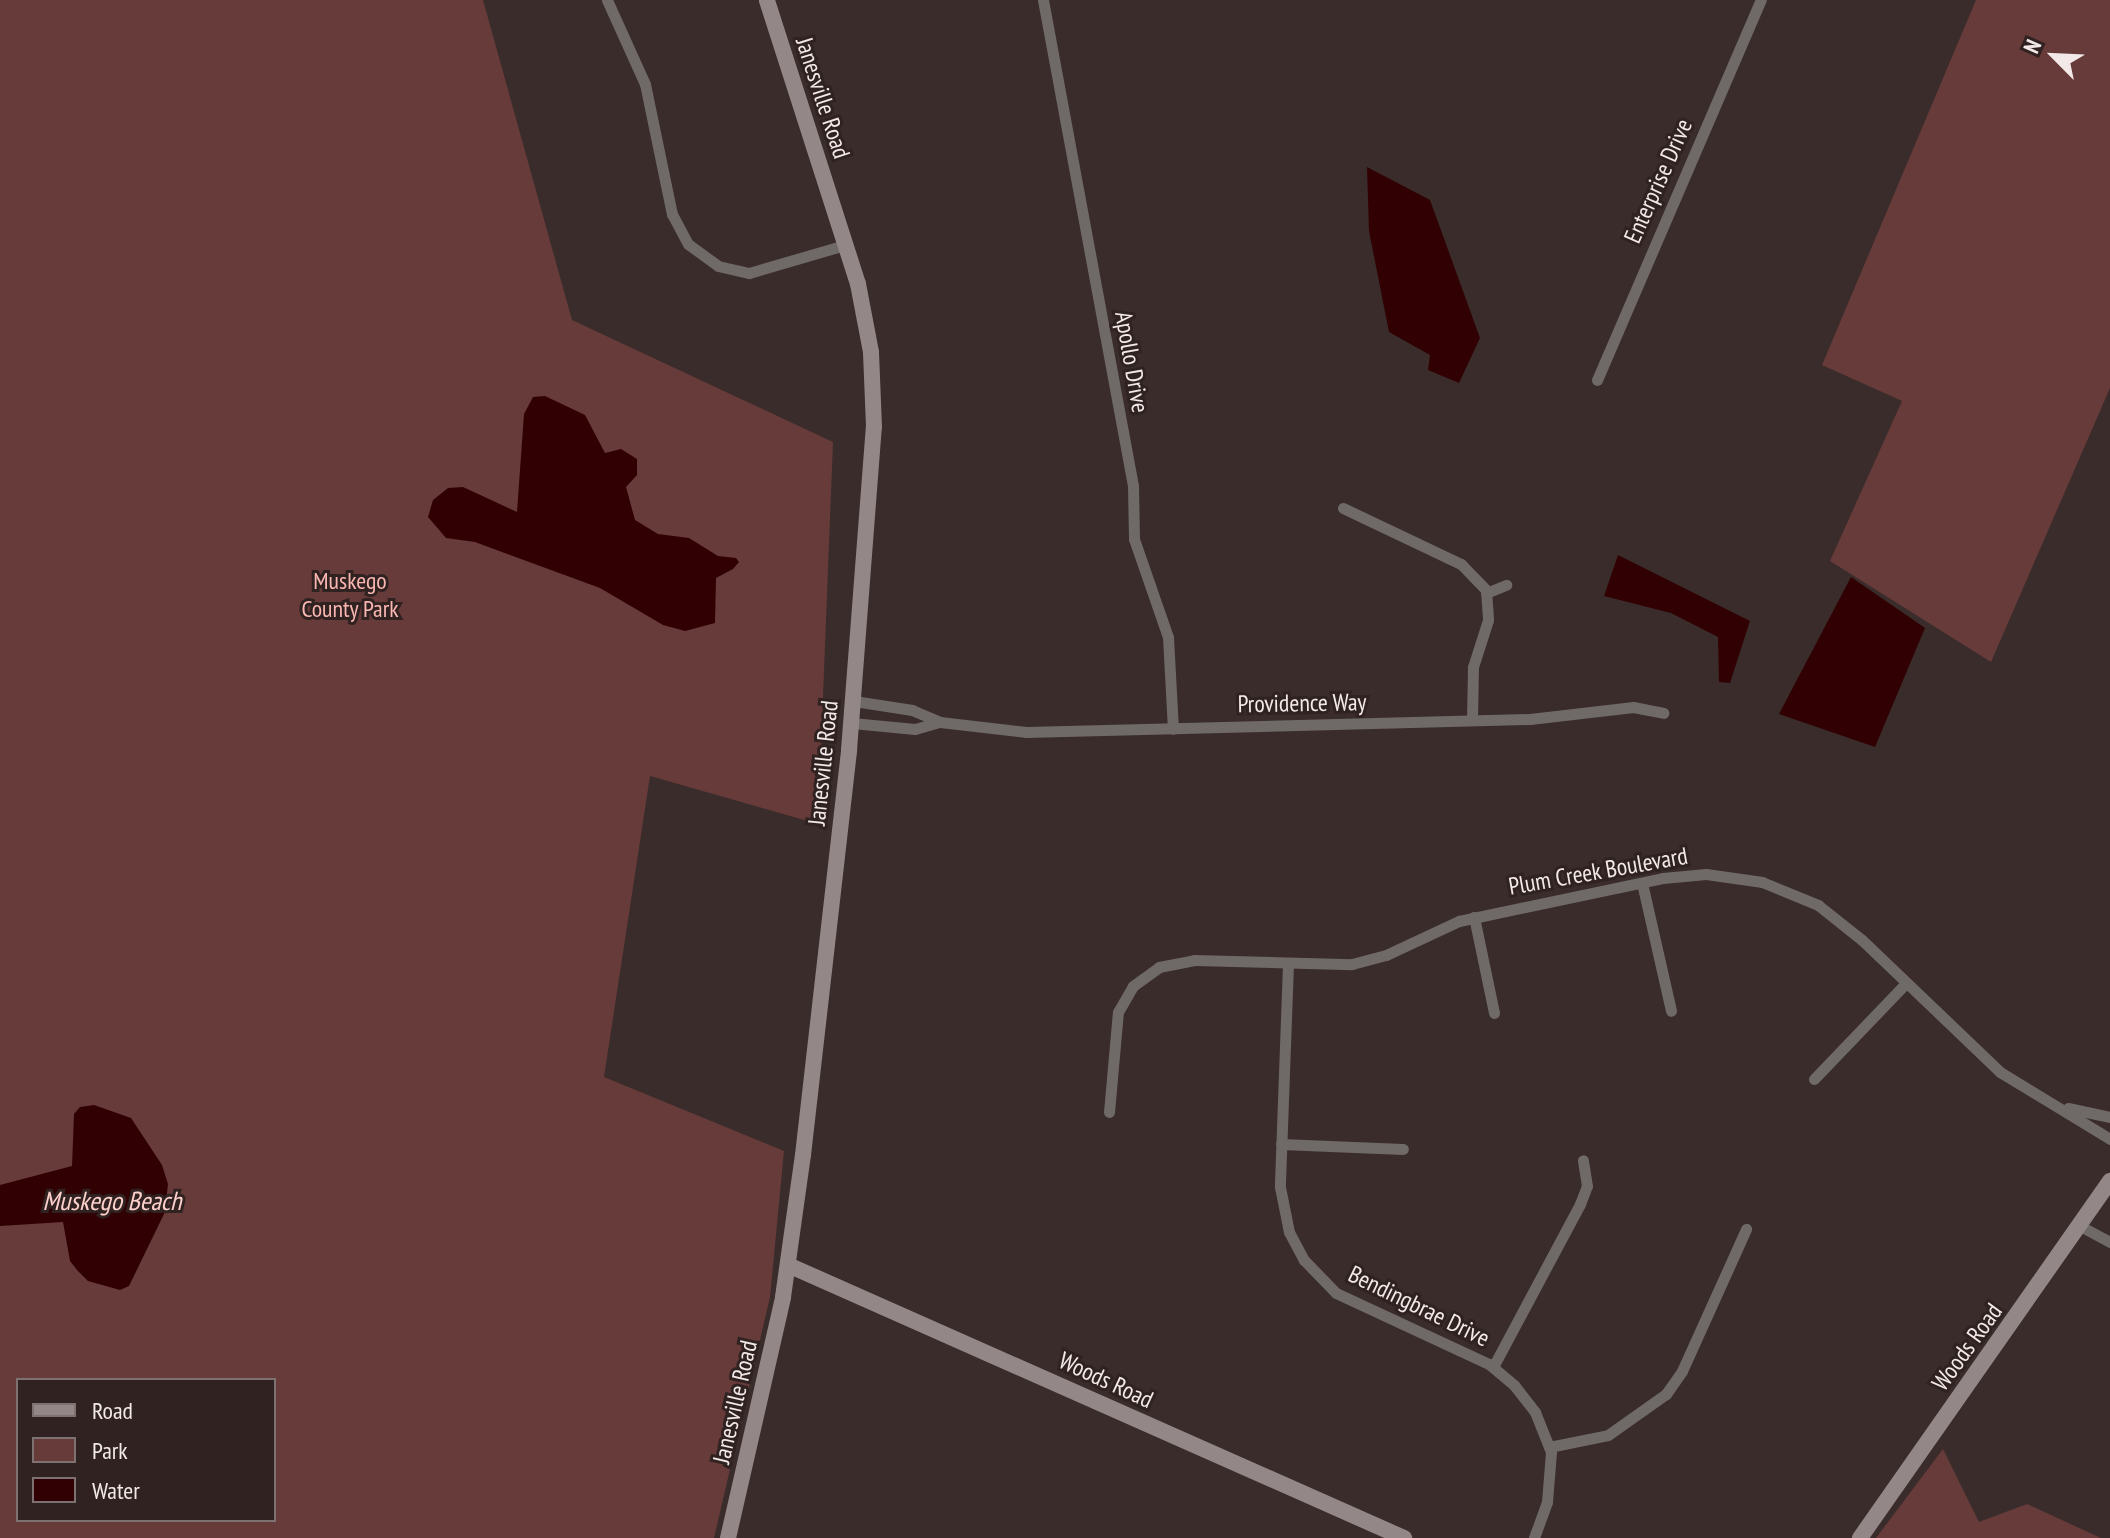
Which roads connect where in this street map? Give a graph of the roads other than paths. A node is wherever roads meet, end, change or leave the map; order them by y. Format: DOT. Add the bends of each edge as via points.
graph roads {
  1 [pos="607,0"];
  2 [pos="767,0"];
  3 [pos="1043,0"];
  4 [pos="1761,0"];
  5 [pos="845,245"];
  6 [pos="1597,380"];
  7 [pos="1343,508"];
  8 [pos="1506,585"];
  9 [pos="1486,593"];
  10 [pos="854,701"];
  11 [pos="1663,713"];
  12 [pos="1472,720"];
  13 [pos="940,722"];
  14 [pos="852,723"];
  15 [pos="1173,729"];
  16 [pos="1642,883"];
  17 [pos="1474,917"];
  18 [pos="1288,964"];
  19 [pos="1905,984"];
  20 [pos="1671,1011"];
  21 [pos="1494,1013"];
  22 [pos="1814,1079"];
  23 [pos="2061,1106"];
  24 [pos="1109,1112"];
  25 [pos="2110,1117"];
  26 [pos="2110,1139"];
  27 [pos="1281,1144"];
  28 [pos="1403,1149"];
  29 [pos="1583,1160"];
  30 [pos="2110,1181"];
  31 [pos="2082,1227"];
  32 [pos="1746,1229"];
  33 [pos="2110,1242"];
  34 [pos="788,1265"];
  35 [pos="1493,1367"];
  36 [pos="1549,1447"];
  37 [pos="1533,1537"];
  38 [pos="728,1538"];
  39 [pos="1404,1538"];
  40 [pos="1860,1538"];
  1 -- 5 [label="street" via="645,84 672,214 688,244 718,266 749,273"];
  2 -- 5 [label="main road, Janesville Road"];
  3 -- 15 [label="street, Apollo Drive" via="1133,486 1134,539 1168,637"];
  4 -- 6 [label="street, Enterprise Drive"];
  5 -- 10 [label="main road, Janesville Road" via="864,312 874,401"];
  7 -- 9 [label="street" via="1461,564"];
  8 -- 9 [label="street"];
  9 -- 12 [label="street" via="1488,620 1473,667"];
  10 -- 13 [label="street, Providence Way" via="912,710"];
  10 -- 14 [label="main road, Janesville Road"];
  11 -- 12 [label="street, Providence Way" via="1633,707 1554,718"];
  12 -- 15 [label="street, Providence Way"];
  13 -- 14 [label="street, Providence Way" via="915,729"];
  13 -- 15 [label="street, Providence Way" via="1026,732"];
  14 -- 34 [label="main road, Janesville Road"];
  16 -- 17 [label="street, Plum Creek Boulevard"];
  16 -- 19 [label="street, Plum Creek Boulevard" via="1706,874 1783,889 1835,916"];
  16 -- 20 [label="street"];
  17 -- 18 [label="street, Plum Creek Boulevard" via="1370,960"];
  17 -- 21 [label="street"];
  18 -- 24 [label="street, Plum Creek Boulevard" via="1178,961 1143,976 1118,1012"];
  18 -- 27 [label="street, Bendingbrae Drive"];
  19 -- 22 [label="street"];
  19 -- 23 [label="street, Plum Creek Boulevard" via="2000,1072"];
  23 -- 25 [label="street, Plum Creek Boulevard"];
  23 -- 26 [label="street, Plum Creek Boulevard"];
  27 -- 28 [label="street"];
  27 -- 35 [label="street, Bendingbrae Drive" via="1284,1217 1295,1246 1320,1279 1346,1300"];
  29 -- 35 [label="street" via="1587,1186 1580,1204"];
  30 -- 31 [label="main road, Woods Road"];
  31 -- 33 [label="street"];
  31 -- 40 [label="main road, Woods Road"];
  32 -- 36 [label="street" via="1682,1371 1666,1394 1608,1435"];
  34 -- 38 [label="main road, Janesville Road"];
  34 -- 39 [label="main road, Woods Road"];
  35 -- 36 [label="street, Bendingbrae Drive" via="1535,1412"];
  36 -- 37 [label="street, Bendingbrae Drive" via="1549,1490"];
}
